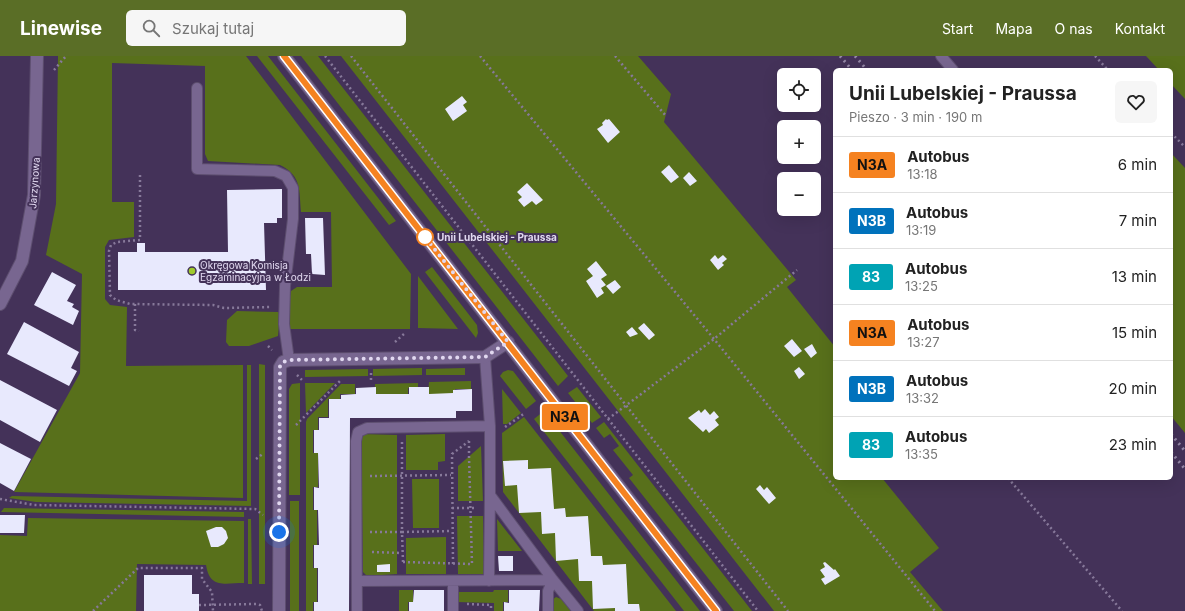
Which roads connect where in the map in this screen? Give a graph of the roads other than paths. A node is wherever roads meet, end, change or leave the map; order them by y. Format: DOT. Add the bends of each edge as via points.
graph roads {
  1 [pos="37,56"];
  2 [pos="284,56"];
  3 [pos="941,56"];
  4 [pos="951,68"];
  5 [pos="197,88"];
  6 [pos="0,304"];
  7 [pos="508,342"];
  8 [pos="485,357"];
  9 [pos="289,360"];
  10 [pos="490,426"];
  11 [pos="490,495"];
  12 [pos="553,580"];
  13 [pos="357,581"];
  14 [pos="453,581"];
  15 [pos="488,581"];
  16 [pos="453,608"];
  17 [pos="279,611"];
  18 [pos="357,611"];
  19 [pos="548,611"];
  20 [pos="578,611"];
  21 [pos="716,611"];
  1 -- 6 [label="street, Jarzynowa" via="34,195 22,260"];
  2 -- 7 [label="street"];
  3 -- 4 [label="lane"];
  5 -- 9 [label="lane" via="197,169 275,171 286,176 292,188 293,219 284,307 284,334"];
  7 -- 8 [label="street"];
  7 -- 21 [label="street"];
  8 -- 9 [label="street"];
  8 -- 10 [label="lane"];
  9 -- 17 [label="street" via="280,366"];
  10 -- 11 [label="lane"];
  10 -- 13 [label="lane" via="367,428 358,432"];
  11 -- 12 [label="lane"];
  11 -- 15 [label="lane"];
  12 -- 15 [label="lane"];
  12 -- 19 [label="lane" via="548,591"];
  12 -- 20 [label="lane"];
  13 -- 14 [label="lane"];
  13 -- 18 [label="lane"];
  14 -- 15 [label="lane"];
  14 -- 16 [label="lane"];
}
